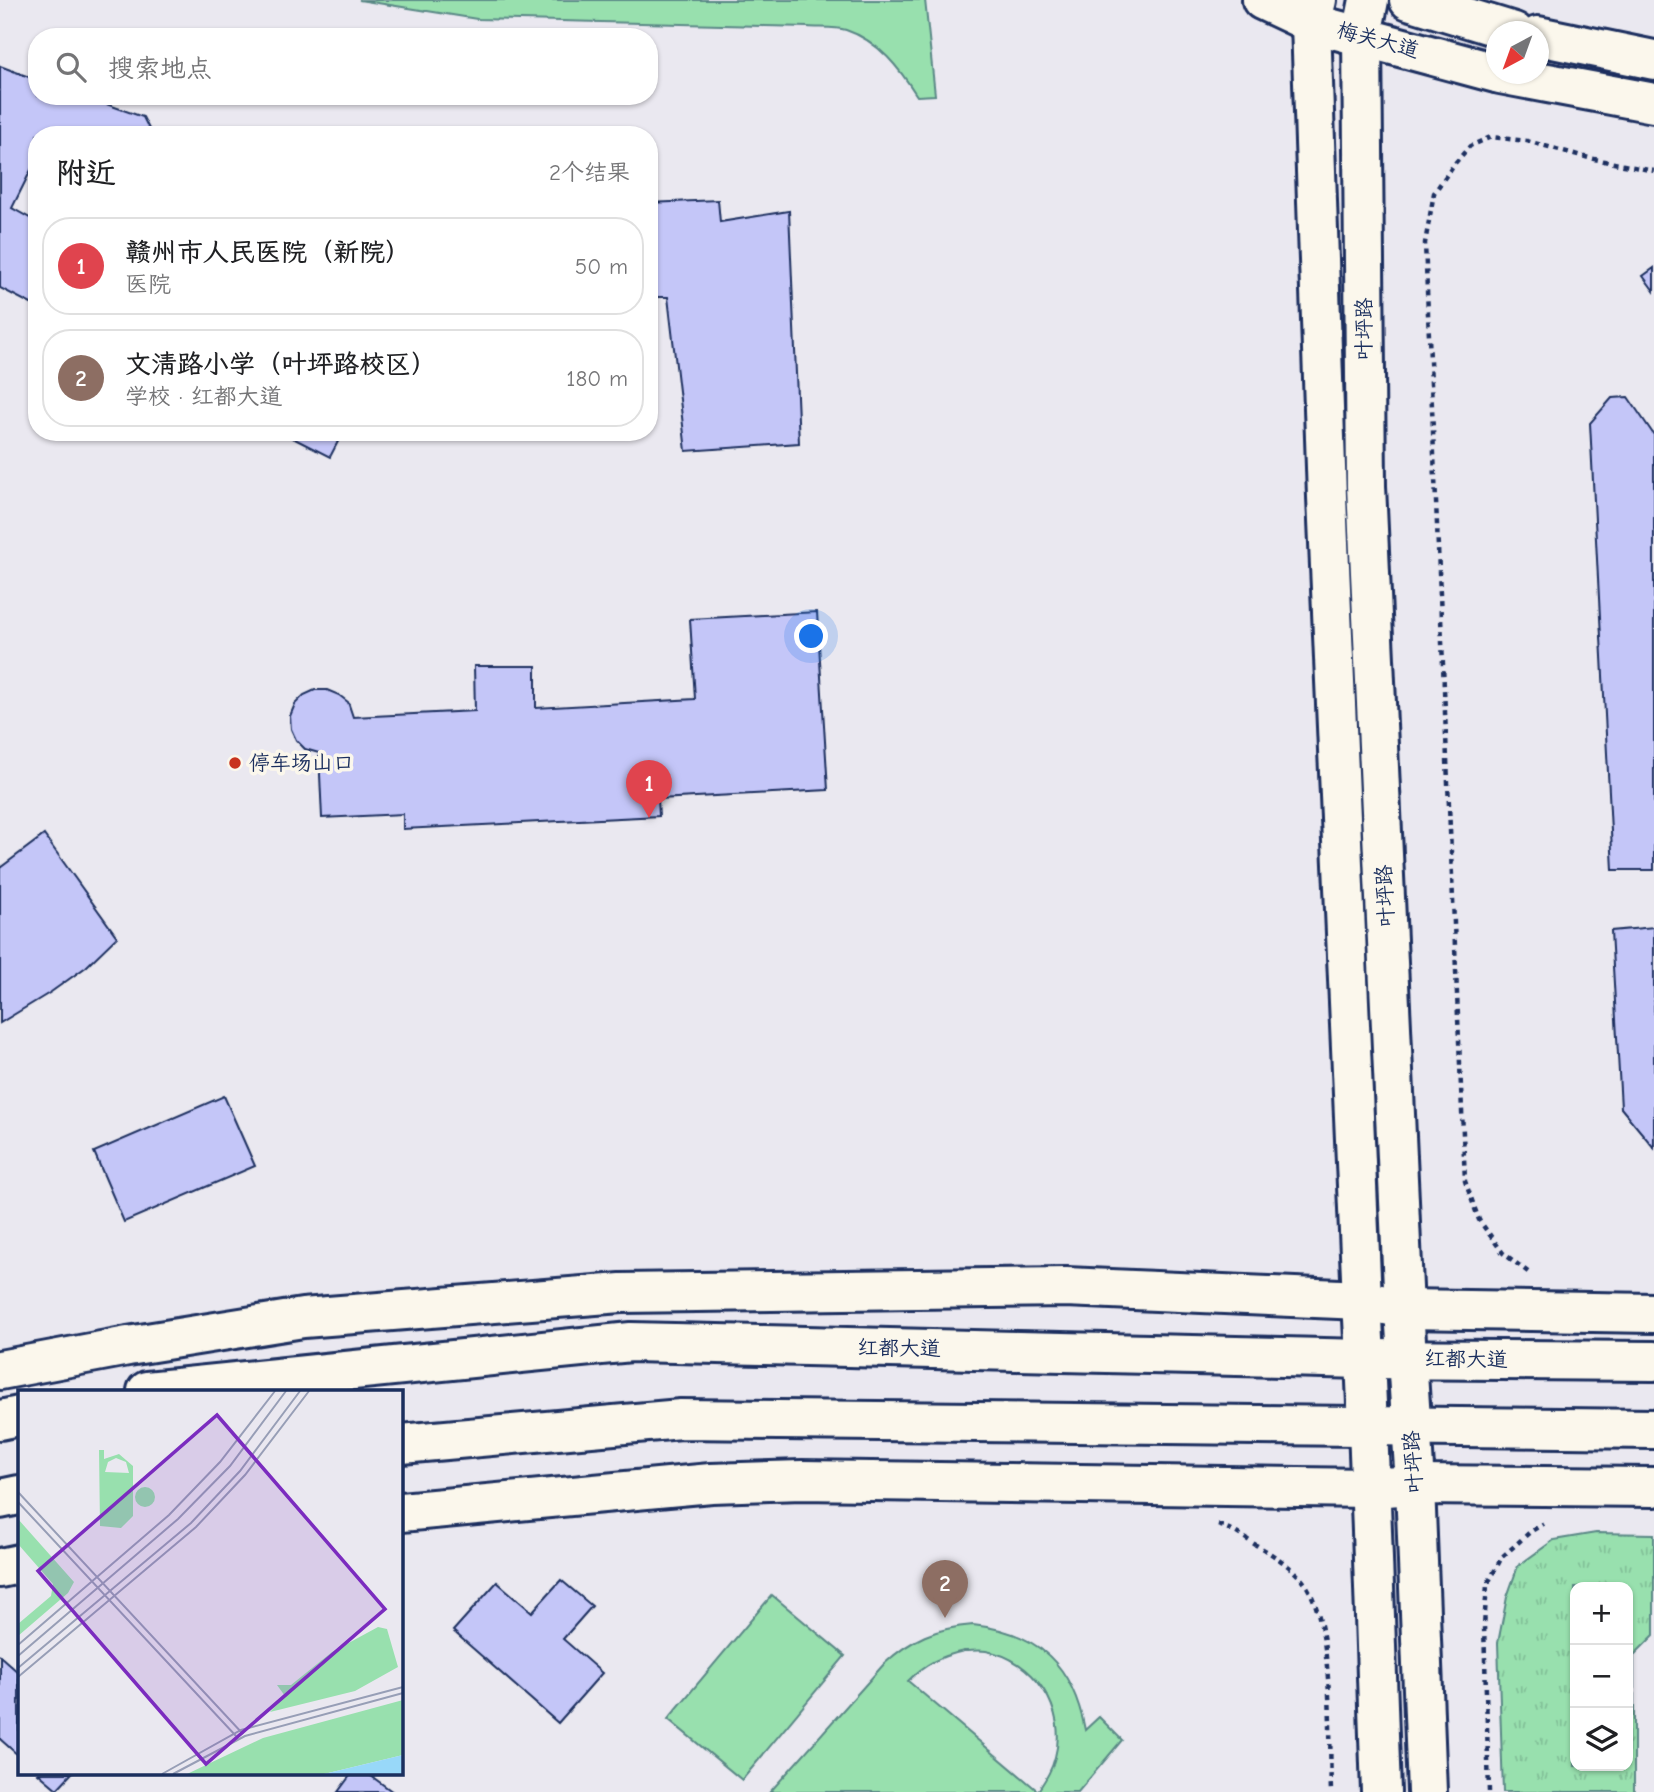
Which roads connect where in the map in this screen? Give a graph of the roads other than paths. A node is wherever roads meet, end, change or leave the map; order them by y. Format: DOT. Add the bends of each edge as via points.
graph roads {
  1 [pos="1262,0"];
  2 [pos="1409,0"];
  3 [pos="1314,11"];
  4 [pos="1365,17"];
  5 [pos="1486,23"];
  6 [pos="1549,38"];
  7 [pos="1654,60"];
  8 [pos="1486,68"];
  9 [pos="1549,83"];
  10 [pos="1654,103"];
  11 [pos="1362,1300"];
  12 [pos="1404,1309"];
  13 [pos="1654,1313"];
  14 [pos="1408,1358"];
  15 [pos="1365,1359"];
  16 [pos="1654,1362"];
  17 [pos="0,1370"];
  18 [pos="157,1390"];
  19 [pos="18,1416"];
  20 [pos="0,1420"];
  21 [pos="1370,1425"];
  22 [pos="1410,1427"];
  23 [pos="1654,1429"];
  24 [pos="402,1444"];
  25 [pos="1415,1485"];
  26 [pos="1654,1486"];
  27 [pos="1370,1488"];
  28 [pos="18,1495"];
  29 [pos="0,1499"];
  30 [pos="402,1512"];
  31 [pos="18,1564"];
  32 [pos="0,1568"];
  33 [pos="1381,1792"];
  34 [pos="1427,1792"];
  1 -- 3 [label="street, 梅关大道"];
  2 -- 5 [label="street"];
  3 -- 4 [label="street, 梅关大道"];
  3 -- 11 [label="street, 叶坪路" via="1327,511"];
  4 -- 8 [label="street, 梅关大道"];
  4 -- 12 [label="street, 叶坪路" via="1366,486"];
  6 -- 7 [label="street"];
  9 -- 10 [label="street, 梅关大道"];
  11 -- 12 [label="street"];
  11 -- 15 [label="street, 叶坪路"];
  11 -- 17 [label="street" via="1066,1287 621,1293 303,1318"];
  12 -- 13 [label="street"];
  12 -- 14 [label="street, 叶坪路"];
  14 -- 15 [label="street, 红都大道"];
  14 -- 16 [label="street, 红都大道"];
  14 -- 22 [label="street, 叶坪路"];
  15 -- 18 [label="street, 红都大道" via="631,1342"];
  15 -- 21 [label="street, 叶坪路"];
  19 -- 20 [label="street"];
  21 -- 22 [label="street"];
  21 -- 24 [label="street" via="681,1419"];
  21 -- 27 [label="street, 叶坪路"];
  22 -- 23 [label="street"];
  22 -- 25 [label="street, 叶坪路"];
  25 -- 26 [label="street"];
  25 -- 27 [label="street"];
  25 -- 34 [label="street, 叶坪路"];
  27 -- 30 [label="street" via="802,1480 711,1483"];
  27 -- 33 [label="street, 叶坪路"];
  28 -- 29 [label="street"];
  31 -- 32 [label="street"];
}
